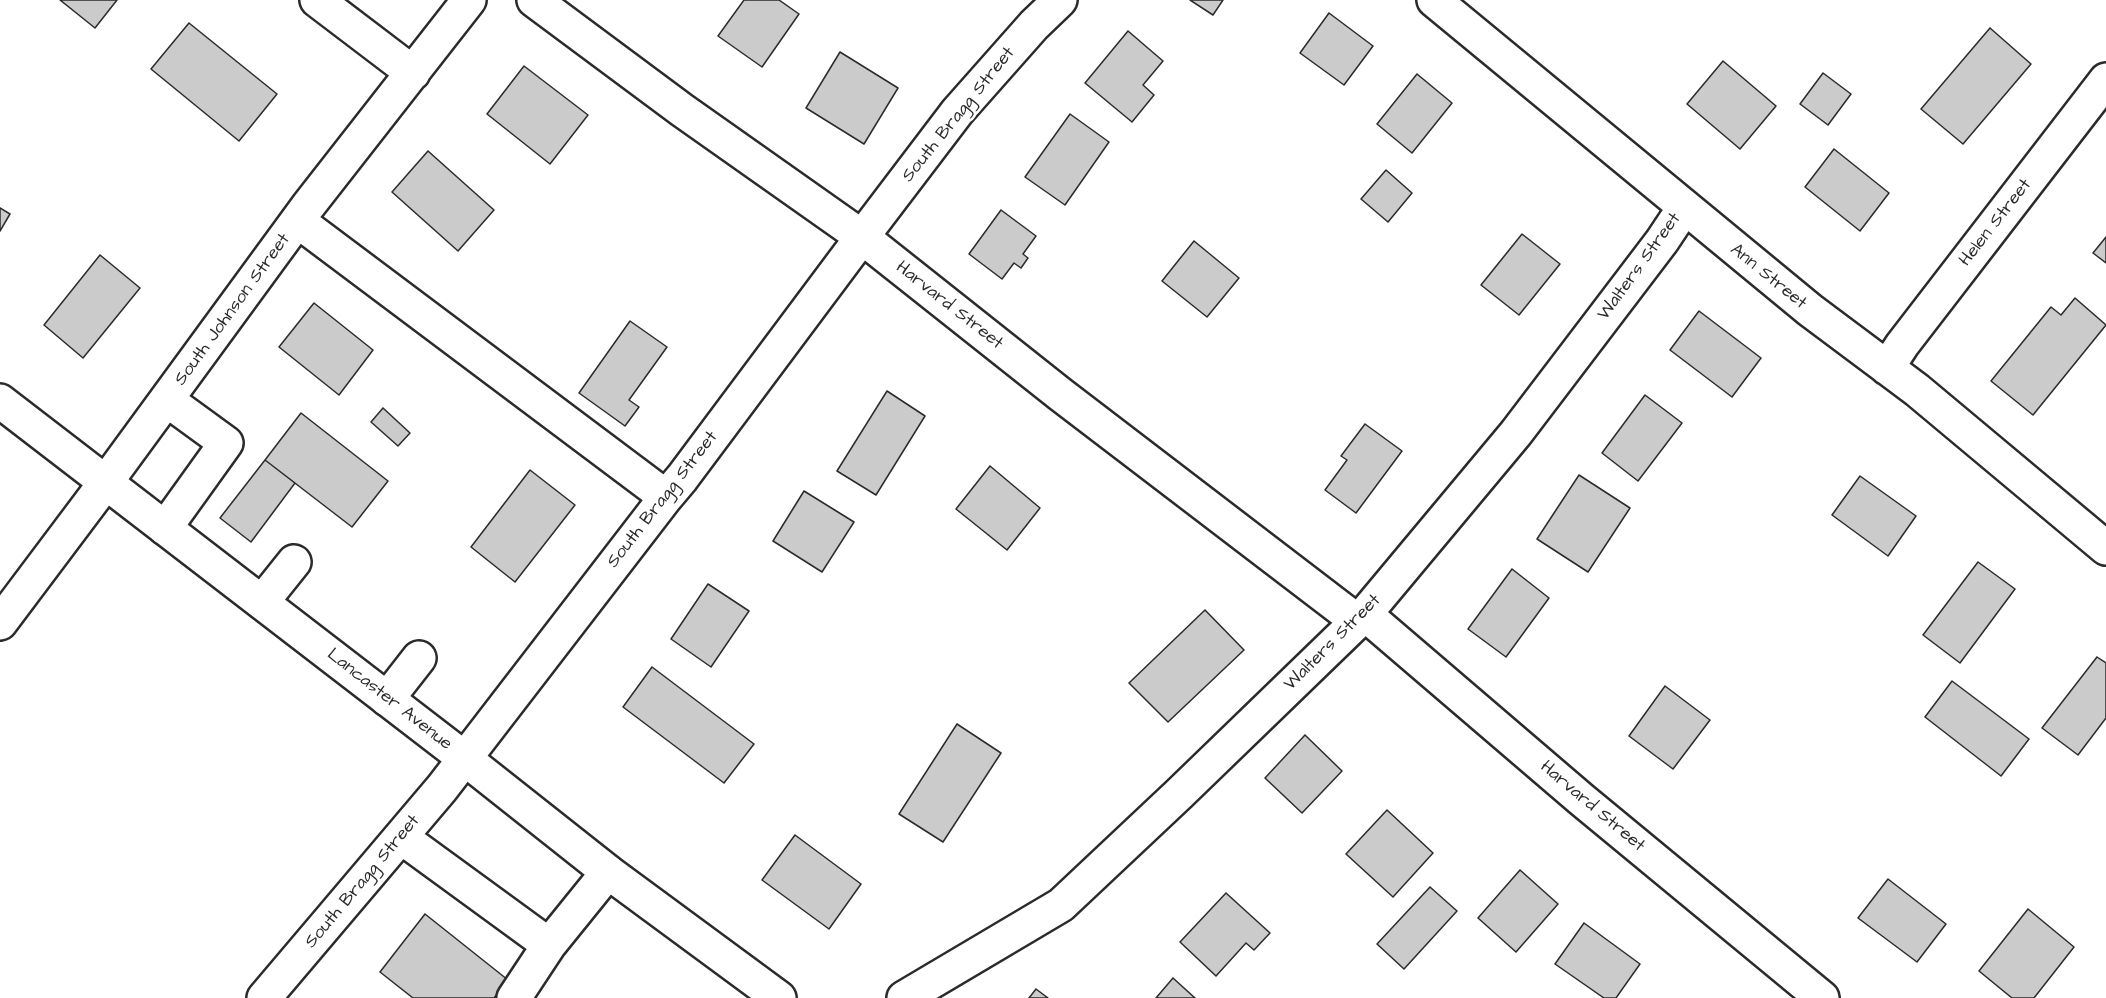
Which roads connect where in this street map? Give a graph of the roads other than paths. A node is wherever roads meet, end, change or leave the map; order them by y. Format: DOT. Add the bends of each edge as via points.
graph roads {
  1 [pos="317,0"];
  2 [pos="469,0"];
  3 [pos="534,0"];
  4 [pos="1060,0"];
  5 [pos="1434,0"];
  6 [pos="413,73"];
  7 [pos="2106,80"];
  8 [pos="1684,208"];
  9 [pos="298,221"];
  10 [pos="862,237"];
  11 [pos="1887,368"];
  12 [pos="167,400"];
  13 [pos="0,401"];
  14 [pos="106,482"];
  15 [pos="666,497"];
  16 [pos="165,528"];
  17 [pos="2106,549"];
  18 [pos="294,562"];
  19 [pos="262,602"];
  20 [pos="1361,617"];
  21 [pos="0,623"];
  22 [pos="419,658"];
  23 [pos="387,699"];
  24 [pos="464,758"];
  25 [pos="400,837"];
  26 [pos="608,872"];
  27 [pos="549,945"];
  28 [pos="266,997"];
  29 [pos="514,998"];
  30 [pos="779,998"];
  31 [pos="904,998"];
  32 [pos="1822,998"];
  1 -- 6 [label="street"];
  2 -- 6 [label="street, South Johnson Street"];
  3 -- 10 [label="street, Harvard Street"];
  4 -- 10 [label="street, South Bragg Street" via="957,112"];
  5 -- 8 [label="street, Ann Street"];
  6 -- 9 [label="street, South Johnson Street"];
  7 -- 11 [label="street, Helen Street"];
  8 -- 11 [label="street, Ann Street"];
  8 -- 20 [label="street, Walters Street" via="1516,433"];
  9 -- 12 [label="street, South Johnson Street"];
  9 -- 15 [label="street"];
  10 -- 15 [label="street, South Bragg Street"];
  10 -- 20 [label="street, Harvard Street" via="1060,394"];
  11 -- 17 [label="street, Ann Street"];
  12 -- 14 [label="street, South Johnson Street"];
  12 -- 16 [label="street" via="226,443"];
  13 -- 14 [label="street, Lancaster Avenue"];
  14 -- 16 [label="street, Lancaster Avenue"];
  14 -- 21 [label="street, South Johnson Street"];
  15 -- 24 [label="street, South Bragg Street"];
  16 -- 19 [label="street, Lancaster Avenue"];
  18 -- 19 [label="street"];
  19 -- 23 [label="street, Lancaster Avenue"];
  20 -- 31 [label="street, Walters Street" via="1061,905"];
  20 -- 32 [label="street, Harvard Street"];
  22 -- 23 [label="street"];
  23 -- 24 [label="street, Lancaster Avenue"];
  24 -- 25 [label="street, South Bragg Street"];
  24 -- 26 [label="street, Lancaster Avenue"];
  25 -- 27 [label="street"];
  25 -- 28 [label="street, South Bragg Street"];
  26 -- 27 [label="street"];
  26 -- 30 [label="street, Lancaster Avenue"];
  27 -- 29 [label="street"];
}
